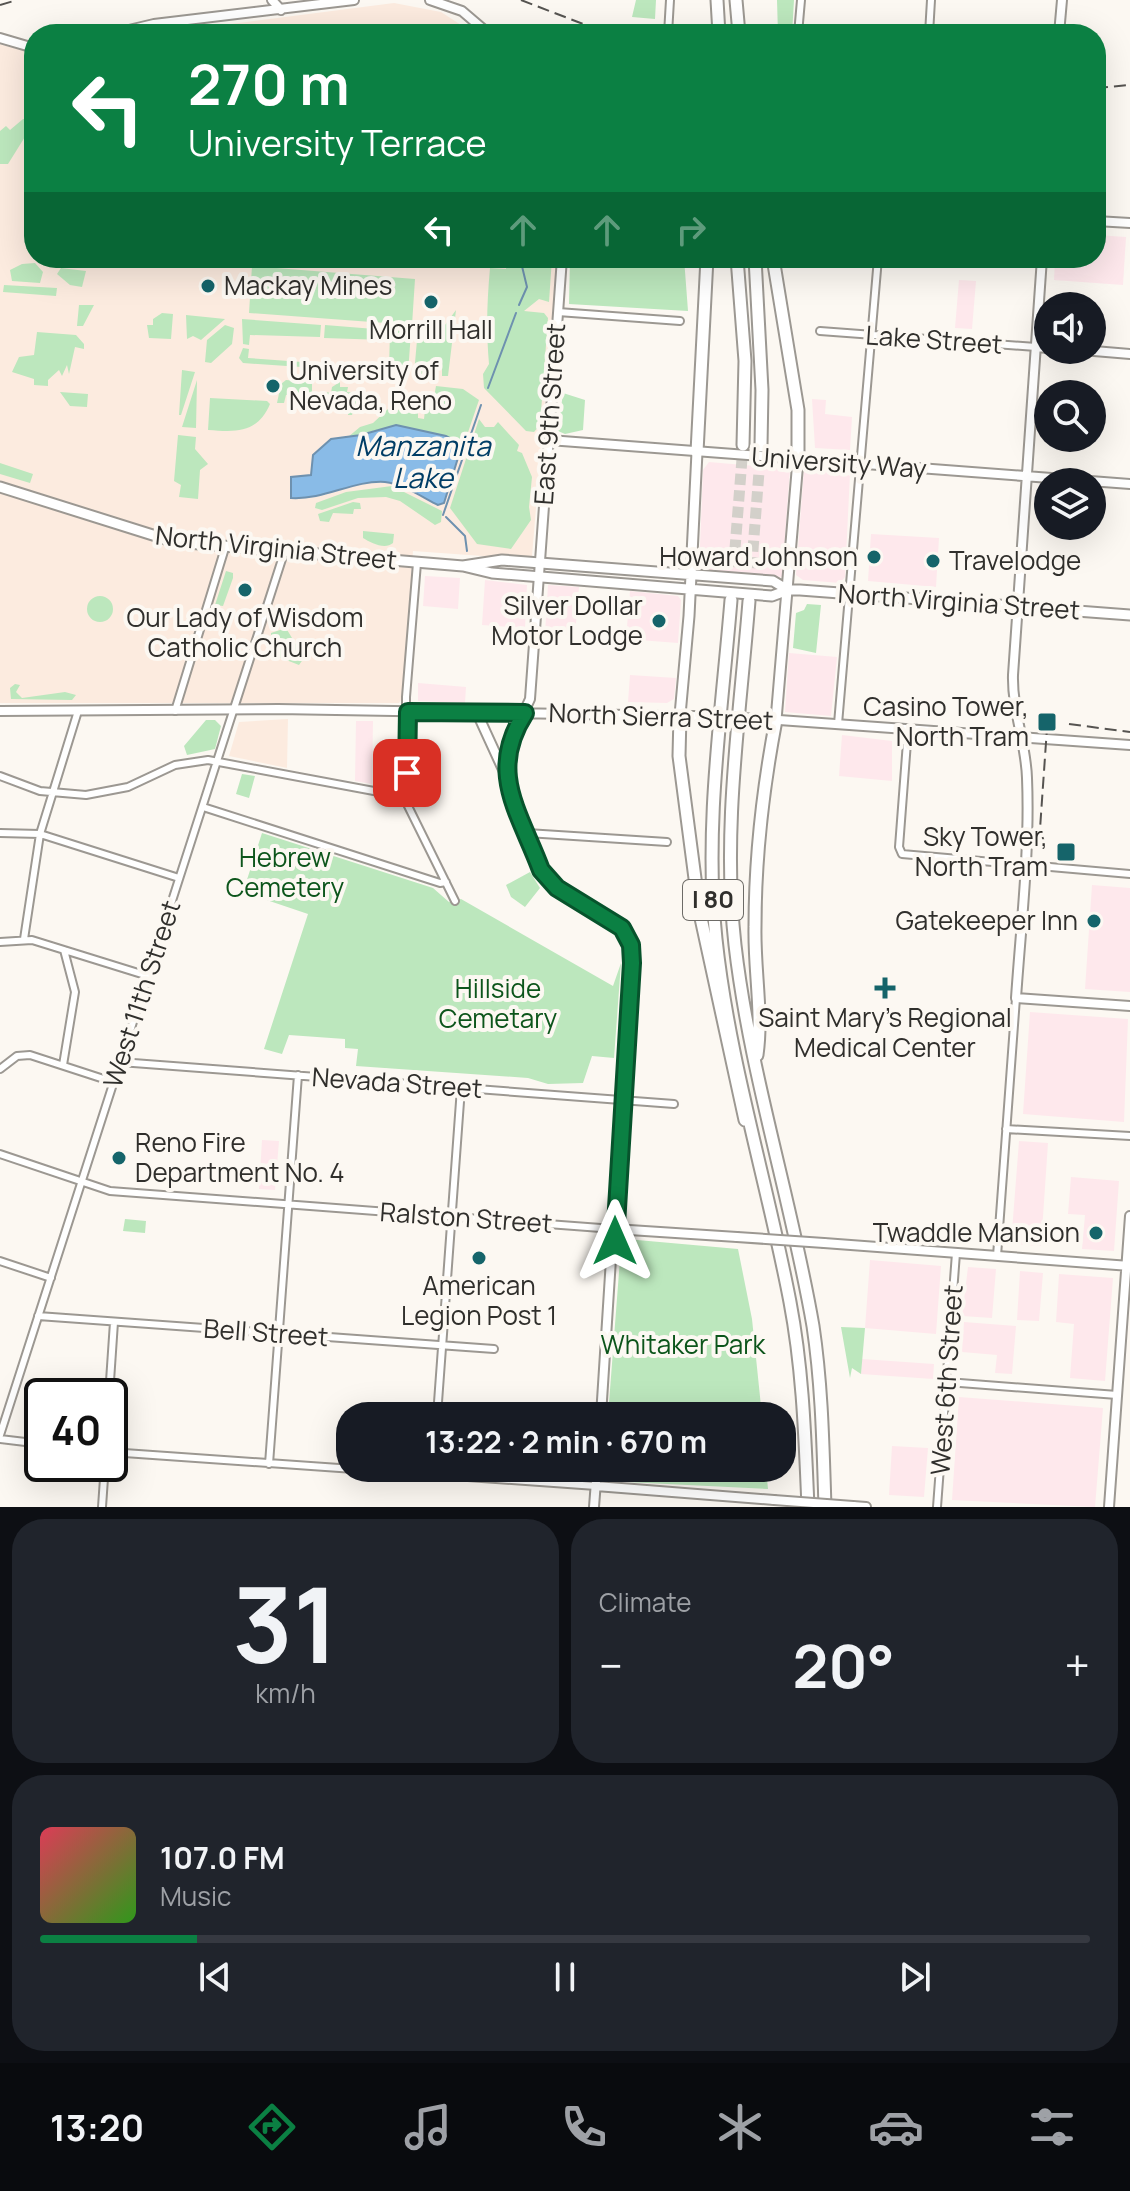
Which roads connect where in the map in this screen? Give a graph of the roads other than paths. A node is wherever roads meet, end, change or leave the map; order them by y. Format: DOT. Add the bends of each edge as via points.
graph roads {
  1 [pos="272,0"];
  2 [pos="354,0"];
  3 [pos="430,0"];
  4 [pos="670,0"];
  5 [pos="717,0"];
  6 [pos="736,0"];
  7 [pos="801,0"];
  8 [pos="931,0"];
  9 [pos="1062,0"];
  10 [pos="281,10"];
  11 [pos="154,24"];
  12 [pos="477,24"];
  13 [pos="669,24"];
  14 [pos="717,24"];
  15 [pos="738,24"];
  16 [pos="799,24"];
  17 [pos="930,24"];
  18 [pos="1060,24"];
  19 [pos="0,38"];
  20 [pos="24,45"];
  21 [pos="1106,222"];
  22 [pos="1130,223"];
  23 [pos="561,268"];
  24 [pos="706,268"];
  25 [pos="738,268"];
  26 [pos="756,268"];
  27 [pos="775,268"];
  28 [pos="877,268"];
  29 [pos="1041,268"];
  30 [pos="1040,292"];
  31 [pos="558,312"];
  32 [pos="680,321"];
  33 [pos="820,331"];
  34 [pos="872,335"];
  35 [pos="1034,347"];
  36 [pos="1106,352"];
  37 [pos="1130,354"];
  38 [pos="1035,364"];
  39 [pos="549,440"];
  40 [pos="743,445"];
  41 [pos="761,446"];
  42 [pos="697,452"];
  43 [pos="798,460"];
  44 [pos="861,464"];
  45 [pos="1026,476"];
  46 [pos="1130,484"];
  47 [pos="0,487"];
  48 [pos="225,548"];
  49 [pos="284,553"];
  50 [pos="417,563"];
  51 [pos="539,570"];
  52 [pos="691,582"];
  53 [pos="788,590"];
  54 [pos="850,593"];
  55 [pos="731,600"];
  56 [pos="749,601"];
  57 [pos="1018,606"];
  58 [pos="1130,615"];
  59 [pos="233,710"];
  60 [pos="0,711"];
  61 [pos="78,711"];
  62 [pos="175,711"];
  63 [pos="408,712"];
  64 [pos="477,713"];
  65 [pos="525,713"];
  66 [pos="686,716"];
  67 [pos="771,720"];
  68 [pos="838,724"];
  69 [pos="908,729"];
  70 [pos="1021,737"];
  71 [pos="1130,745"];
  72 [pos="217,762"];
  73 [pos="506,774"];
  74 [pos="0,776"];
  75 [pos="54,793"];
  76 [pos="406,797"];
  77 [pos="203,807"];
  78 [pos="0,833"];
  79 [pos="527,833"];
  80 [pos="40,834"];
  81 [pos="667,842"];
  82 [pos="1024,866"];
  83 [pos="1130,874"];
  84 [pos="179,878"];
  85 [pos="446,882"];
  86 [pos="455,901"];
  87 [pos="24,939"];
  88 [pos="0,942"];
  89 [pos="64,950"];
  90 [pos="148,976"];
  91 [pos="1016,998"];
  92 [pos="1130,1006"];
  93 [pos="120,1062"];
  94 [pos="756,1064"];
  95 [pos="63,1065"];
  96 [pos="0,1069"];
  97 [pos="298,1075"];
  98 [pos="113,1082"];
  99 [pos="461,1088"];
  100 [pos="622,1100"];
  101 [pos="674,1104"];
  102 [pos="1006,1129"];
  103 [pos="1130,1136"];
  104 [pos="0,1154"];
  105 [pos="81,1181"];
  106 [pos="767,1195"];
  107 [pos="288,1204"];
  108 [pos="1130,1216"];
  109 [pos="452,1217"];
  110 [pos="614,1229"];
  111 [pos="956,1253"];
  112 [pos="997,1256"];
  113 [pos="0,1261"];
  114 [pos="1128,1266"];
  115 [pos="51,1278"];
  116 [pos="38,1316"];
  117 [pos="114,1322"];
  118 [pos="278,1334"];
  119 [pos="442,1346"];
  120 [pos="494,1349"];
  121 [pos="110,1378"];
  122 [pos="947,1382"];
  123 [pos="1117,1395"];
  124 [pos="438,1402"];
  125 [pos="602,1402"];
  126 [pos="0,1437"];
  127 [pos="24,1441"];
  128 [pos="128,1453"];
  129 [pos="269,1464"];
  130 [pos="336,1467"];
  131 [pos="104,1482"];
  132 [pos="549,1482"];
  133 [pos="596,1482"];
  134 [pos="596,1486"];
  135 [pos="749,1502"];
  136 [pos="853,1506"];
  137 [pos="102,1507"];
  138 [pos="594,1507"];
  139 [pos="808,1507"];
  140 [pos="825,1507"];
  141 [pos="866,1507"];
  142 [pos="937,1507"];
  143 [pos="1109,1507"];
  1 -- 10 [label="street"];
  2 -- 10 [label="street"];
  3 -- 12 [label="street" via="462,11"];
  4 -- 13 [label="street"];
  5 -- 14 [label="highway"];
  6 -- 15 [label="highway"];
  7 -- 16 [label="street"];
  8 -- 17 [label="street"];
  9 -- 18 [label="street"];
  10 -- 11 [label="street"];
  19 -- 20 [label="street"];
  21 -- 22 [label="street"];
  23 -- 31 [label="street, East 9th Street"];
  24 -- 42 [label="highway"];
  25 -- 40 [label="highway" via="745,361"];
  26 -- 41 [label="highway"];
  27 -- 43 [label="highway" via="798,410"];
  28 -- 34 [label="street"];
  29 -- 30 [label="street"];
  31 -- 32 [label="street"];
  31 -- 39 [label="street, East 9th Street"];
  33 -- 34 [label="street, Lake Street"];
  34 -- 35 [label="street, Lake Street"];
  34 -- 44 [label="street"];
  36 -- 37 [label="street"];
  38 -- 45 [label="street"];
  39 -- 42 [label="street, University Way"];
  39 -- 51 [label="street, East 9th Street"];
  42 -- 43 [label="street, University Way"];
  42 -- 52 [label="main road"];
  43 -- 44 [label="street, University Way"];
  43 -- 53 [label="main road"];
  44 -- 45 [label="street, University Way"];
  44 -- 54 [label="street"];
  45 -- 46 [label="street, University Way"];
  45 -- 57 [label="street"];
  47 -- 48 [label="main road, North Virginia Street" via="157,538"];
  48 -- 49 [label="main road, North Virginia Street"];
  48 -- 62 [label="street"];
  49 -- 50 [label="main road, North Virginia Street"];
  49 -- 59 [label="street, West 11th Street"];
  50 -- 51 [label="main road, North Virginia Street" via="474,571"];
  50 -- 63 [label="street"];
  51 -- 52 [label="main road, North Virginia Street"];
  51 -- 65 [label="street, East 9th Street"];
  52 -- 53 [label="main road, North Virginia Street" via="772,596"];
  52 -- 53 [label="main road, North Virginia Street" via="773,581"];
  52 -- 66 [label="main road"];
  53 -- 54 [label="main road, North Virginia Street"];
  53 -- 67 [label="main road"];
  54 -- 57 [label="main road, North Virginia Street"];
  54 -- 68 [label="street"];
  55 -- 106 [label="highway, I 80" via="713,833 714,915 725,996"];
  56 -- 94 [label="highway, I 80" via="730,879"];
  57 -- 58 [label="main road, North Virginia Street"];
  57 -- 70 [label="street" via="1013,688"];
  59 -- 62 [label="street, North Sierra Street"];
  59 -- 63 [label="street, North Sierra Street"];
  59 -- 72 [label="street, West 11th Street"];
  60 -- 61 [label="street, North Sierra Street"];
  61 -- 62 [label="street, North Sierra Street"];
  61 -- 75 [label="street"];
  63 -- 64 [label="street, North Sierra Street"];
  63 -- 76 [label="street"];
  64 -- 65 [label="street, North Sierra Street"];
  64 -- 73 [label="street"];
  65 -- 66 [label="street, North Sierra Street"];
  65 -- 73 [label="street, East 9th Street" via="507,750"];
  66 -- 67 [label="street, North Sierra Street, bridge"];
  66 -- 106 [label="highway" via="679,756 699,909 739,1101"];
  67 -- 68 [label="street, North Sierra Street"];
  67 -- 94 [label="highway" via="756,896 761,1029"];
  68 -- 69 [label="street, North Sierra Street"];
  69 -- 70 [label="street, North Sierra Street"];
  69 -- 82 [label="street" via="900,852"];
  70 -- 71 [label="street, North Sierra Street"];
  70 -- 82 [label="street" via="1028,798"];
  72 -- 75 [label="street" via="185,762 101,794"];
  72 -- 76 [label="street"];
  72 -- 77 [label="street, West 11th Street"];
  73 -- 79 [label="street"];
  74 -- 75 [label="street"];
  75 -- 80 [label="street"];
  76 -- 85 [label="street"];
  77 -- 84 [label="street, West 11th Street"];
  77 -- 85 [label="street"];
  78 -- 80 [label="street"];
  79 -- 81 [label="street"];
  79 -- 100 [label="street" via="550,883 622,928 629,938 632,963"];
  80 -- 84 [label="street"];
  80 -- 87 [label="street"];
  82 -- 83 [label="street"];
  82 -- 91 [label="street"];
  84 -- 90 [label="street, West 11th Street"];
  85 -- 86 [label="street"];
  87 -- 88 [label="street"];
  87 -- 89 [label="street"];
  89 -- 90 [label="street"];
  89 -- 95 [label="street" via="75,992"];
  90 -- 93 [label="street, West 11th Street"];
  91 -- 92 [label="street"];
  91 -- 102 [label="street"];
  93 -- 97 [label="street, Nevada Street"];
  93 -- 98 [label="street, West 11th Street"];
  94 -- 140 [label="highway, I 80" via="812,1323"];
  95 -- 96 [label="street" via="24,1054"];
  95 -- 98 [label="street"];
  97 -- 99 [label="street, Nevada Street"];
  97 -- 107 [label="street"];
  98 -- 105 [label="street, West 11th Street"];
  99 -- 100 [label="street, Nevada Street"];
  99 -- 109 [label="street"];
  100 -- 101 [label="street, Nevada Street"];
  100 -- 110 [label="street"];
  102 -- 103 [label="street"];
  102 -- 112 [label="street"];
  104 -- 105 [label="street, Ralston Street"];
  105 -- 107 [label="street, Ralston Street" via="110,1191"];
  105 -- 115 [label="street, West 11th Street"];
  106 -- 139 [label="highway, I 80" via="798,1355"];
  107 -- 109 [label="street, Ralston Street"];
  107 -- 118 [label="street"];
  108 -- 114 [label="street"];
  109 -- 110 [label="street, Ralston Street"];
  109 -- 119 [label="street"];
  110 -- 111 [label="street, Ralston Street, bridge"];
  110 -- 125 [label="street"];
  111 -- 112 [label="street, Ralston Street"];
  111 -- 122 [label="street, West 6th Street"];
  112 -- 114 [label="street, Ralston Street"];
  113 -- 115 [label="street"];
  114 -- 123 [label="street"];
  115 -- 116 [label="street, West 11th Street"];
  116 -- 117 [label="street, Bell Street"];
  116 -- 126 [label="street, West 11th Street"];
  117 -- 118 [label="street, Bell Street"];
  117 -- 121 [label="street"];
  118 -- 119 [label="street, Bell Street"];
  118 -- 129 [label="street"];
  119 -- 120 [label="street, Bell Street"];
  119 -- 124 [label="street"];
  122 -- 123 [label="street"];
  122 -- 142 [label="street, West 6th Street"];
  123 -- 143 [label="street"];
  126 -- 127 [label="street"];
  128 -- 129 [label="street"];
  129 -- 130 [label="street"];
  131 -- 137 [label="street"];
  132 -- 134 [label="street"];
  133 -- 134 [label="street"];
  134 -- 135 [label="street"];
  134 -- 138 [label="street"];
  135 -- 136 [label="street, bridge"];
  136 -- 141 [label="street"];
}
